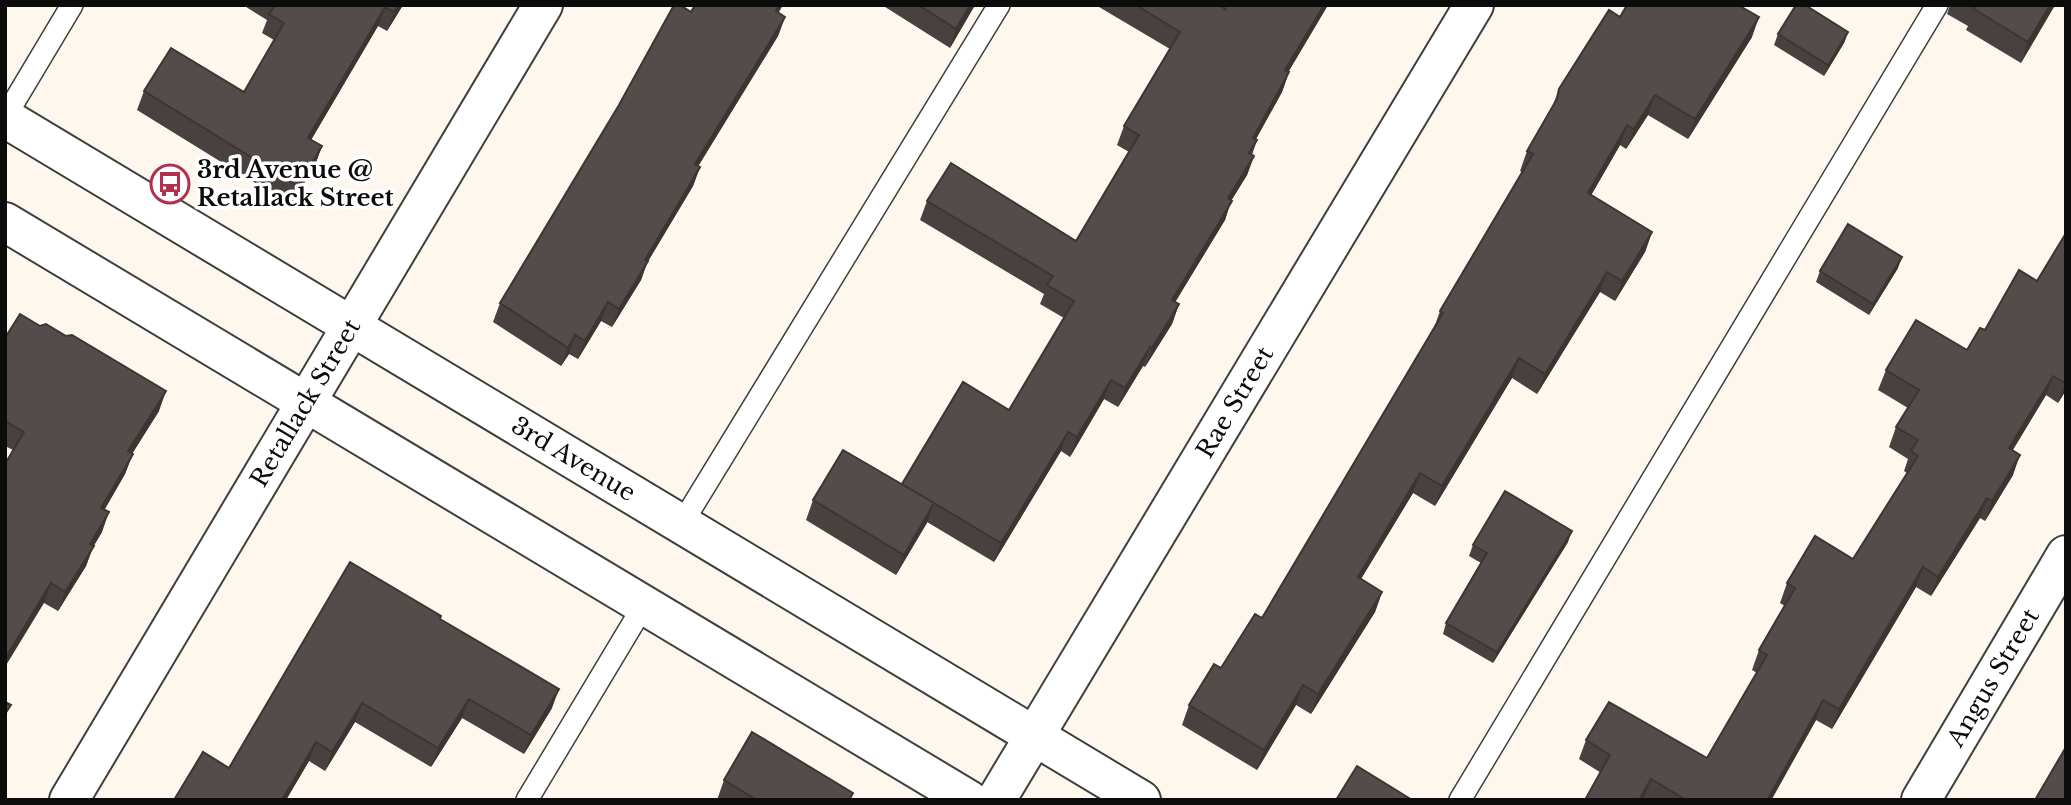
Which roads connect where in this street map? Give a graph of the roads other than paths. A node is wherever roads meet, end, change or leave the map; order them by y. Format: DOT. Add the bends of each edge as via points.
graph roads {
  1 [pos="72,5"];
  2 [pos="543,5"];
  3 [pos="999,5"];
  4 [pos="1474,5"];
  5 [pos="1937,5"];
  6 [pos="5,118"];
  7 [pos="5,222"];
  8 [pos="352,327"];
  9 [pos="307,403"];
  10 [pos="681,524"];
  11 [pos="2066,555"];
  12 [pos="644,606"];
  13 [pos="1035,736"];
  14 [pos="68,800"];
  15 [pos="527,800"];
  16 [pos="969,800"];
  17 [pos="996,800"];
  18 [pos="1141,800"];
  19 [pos="1460,800"];
  20 [pos="1921,800"];
  1 -- 6 [label="lane"];
  2 -- 8 [label="street, Retallack Street"];
  3 -- 10 [label="lane"];
  4 -- 13 [label="street, Rae Street"];
  5 -- 19 [label="lane"];
  6 -- 8 [label="street, 3rd Avenue"];
  7 -- 9 [label="street"];
  8 -- 9 [label="street, Retallack Street"];
  8 -- 10 [label="street, 3rd Avenue"];
  9 -- 12 [label="street"];
  9 -- 14 [label="street, Retallack Street"];
  10 -- 13 [label="street, 3rd Avenue"];
  11 -- 20 [label="street, Angus Street"];
  12 -- 15 [label="lane"];
  12 -- 16 [label="street"];
  13 -- 17 [label="street, Rae Street"];
  13 -- 18 [label="street, 3rd Avenue"];
}
